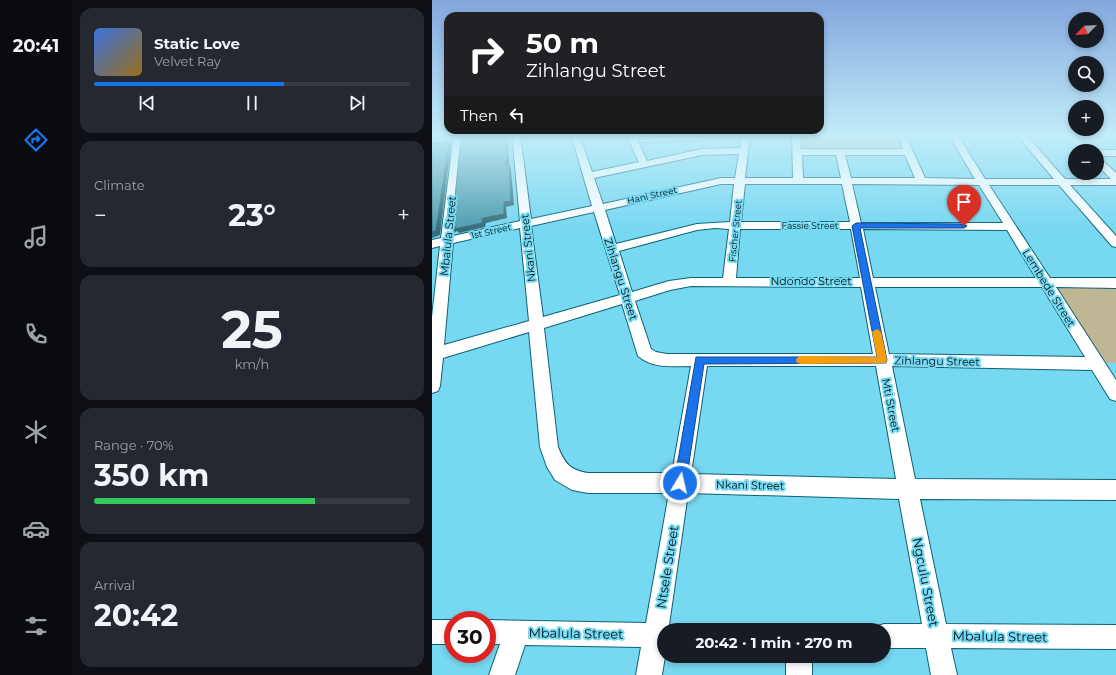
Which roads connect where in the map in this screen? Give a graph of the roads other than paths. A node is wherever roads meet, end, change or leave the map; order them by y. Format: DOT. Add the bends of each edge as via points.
graph roads {
  1 [pos="457,166"];
  2 [pos="520,166"];
  3 [pos="585,166"];
  4 [pos="637,166"];
  5 [pos="742,166"];
  6 [pos="798,166"];
  7 [pos="843,166"];
  8 [pos="915,166"];
  9 [pos="971,166"];
  10 [pos="1048,166"];
  11 [pos="1104,167"];
  12 [pos="588,176"];
  13 [pos="1116,178"];
  14 [pos="740,180"];
  15 [pos="798,180"];
  16 [pos="846,181"];
  17 [pos="921,181"];
  18 [pos="981,181"];
  19 [pos="1062,182"];
  20 [pos="1116,182"];
  21 [pos="598,207"];
  22 [pos="526,223"];
  23 [pos="736,225"];
  24 [pos="856,226"];
  25 [pos="1010,227"];
  26 [pos="447,240"];
  27 [pos="1116,243"];
  28 [pos="432,244"];
  29 [pos="612,249"];
  30 [pos="730,281"];
  31 [pos="867,281"];
  32 [pos="1046,283"];
  33 [pos="1116,283"];
  34 [pos="627,298"];
  35 [pos="536,324"];
  36 [pos="434,354"];
  37 [pos="700,360"];
  38 [pos="882,360"];
  39 [pos="1097,364"];
  40 [pos="432,386"];
  41 [pos="1116,394"];
  42 [pos="680,483"];
  43 [pos="908,489"];
  44 [pos="1116,490"];
  45 [pos="662,623"];
  46 [pos="432,632"];
  47 [pos="444,632"];
  48 [pos="496,632"];
  49 [pos="517,632"];
  50 [pos="657,635"];
  51 [pos="891,636"];
  52 [pos="936,636"];
  53 [pos="1116,637"];
  54 [pos="657,646"];
  55 [pos="799,663"];
  56 [pos="502,675"];
  57 [pos="649,675"];
  58 [pos="799,675"];
  59 [pos="944,675"];
  1 -- 26 [label="street, Mbalula Street"];
  2 -- 22 [label="street, Nkani Street"];
  3 -- 12 [label="street, Zihlangu Street"];
  4 -- 12 [label="street"];
  5 -- 14 [label="street, Fischer Street"];
  6 -- 15 [label="street"];
  7 -- 16 [label="street, Mti Street"];
  8 -- 17 [label="street"];
  9 -- 18 [label="street, Lembede Street"];
  10 -- 19 [label="street"];
  11 -- 13 [label="street"];
  12 -- 21 [label="street, Zihlangu Street"];
  14 -- 15 [label="street, Hani Street"];
  14 -- 21 [label="street, Hani Street" via="707,182"];
  14 -- 23 [label="street, Fischer Street"];
  15 -- 16 [label="street, Hani Street"];
  16 -- 17 [label="street, Hani Street"];
  16 -- 24 [label="street, Mti Street"];
  17 -- 18 [label="street, Hani Street"];
  18 -- 19 [label="street, Hani Street"];
  18 -- 25 [label="street, Lembede Street"];
  19 -- 20 [label="street, Hani Street"];
  19 -- 27 [label="street"];
  21 -- 22 [label="street, Hani Street"];
  21 -- 29 [label="street, Zihlangu Street"];
  22 -- 26 [label="street, 1st Street"];
  22 -- 35 [label="street, Nkani Street"];
  23 -- 24 [label="street, Fassie Street"];
  23 -- 29 [label="street, Fassie Street" via="696,227"];
  23 -- 30 [label="street, Fischer Street"];
  24 -- 25 [label="street, Fassie Street"];
  24 -- 31 [label="street, Mti Street"];
  25 -- 32 [label="street, Lembede Street"];
  26 -- 28 [label="street, 1st Street"];
  26 -- 36 [label="street, Mbalula Street"];
  29 -- 34 [label="street, Zihlangu Street"];
  30 -- 31 [label="street, Ndondo Street"];
  30 -- 34 [label="street, Ndondo Street" via="681,283"];
  31 -- 32 [label="street, Ndondo Street"];
  31 -- 38 [label="street, Mti Street"];
  32 -- 33 [label="street, Ndondo Street"];
  32 -- 39 [label="street, Lembede Street"];
  34 -- 35 [label="street, Ndondo Street"];
  34 -- 37 [label="street, Zihlangu Street" via="643,352 655,359"];
  35 -- 36 [label="street, Ndondo Street"];
  35 -- 42 [label="street, Nkani Street" via="550,447 554,461 562,473 572,480 588,483"];
  36 -- 40 [label="street, Mbalula Street"];
  37 -- 38 [label="street, Zihlangu Street"];
  37 -- 42 [label="street, Ntsele Street"];
  38 -- 39 [label="street, Zihlangu Street"];
  38 -- 43 [label="street, Mti Street"];
  39 -- 41 [label="street, Lembede Street"];
  42 -- 43 [label="street, Nkani Street"];
  42 -- 45 [label="street, Ntsele Street"];
  43 -- 44 [label="street, Nkani Street"];
  43 -- 52 [label="street, Ngculu Street"];
  46 -- 47 [label="street"];
  48 -- 49 [label="street, Mbalula Street"];
  49 -- 50 [label="street, Mbalula Street"];
  49 -- 56 [label="street"];
  51 -- 52 [label="street, Mbalula Street"];
  52 -- 53 [label="street, Mbalula Street"];
  52 -- 59 [label="street, Ngculu Street"];
  54 -- 57 [label="street, Ntsele Street"];
  55 -- 58 [label="street"];
}
